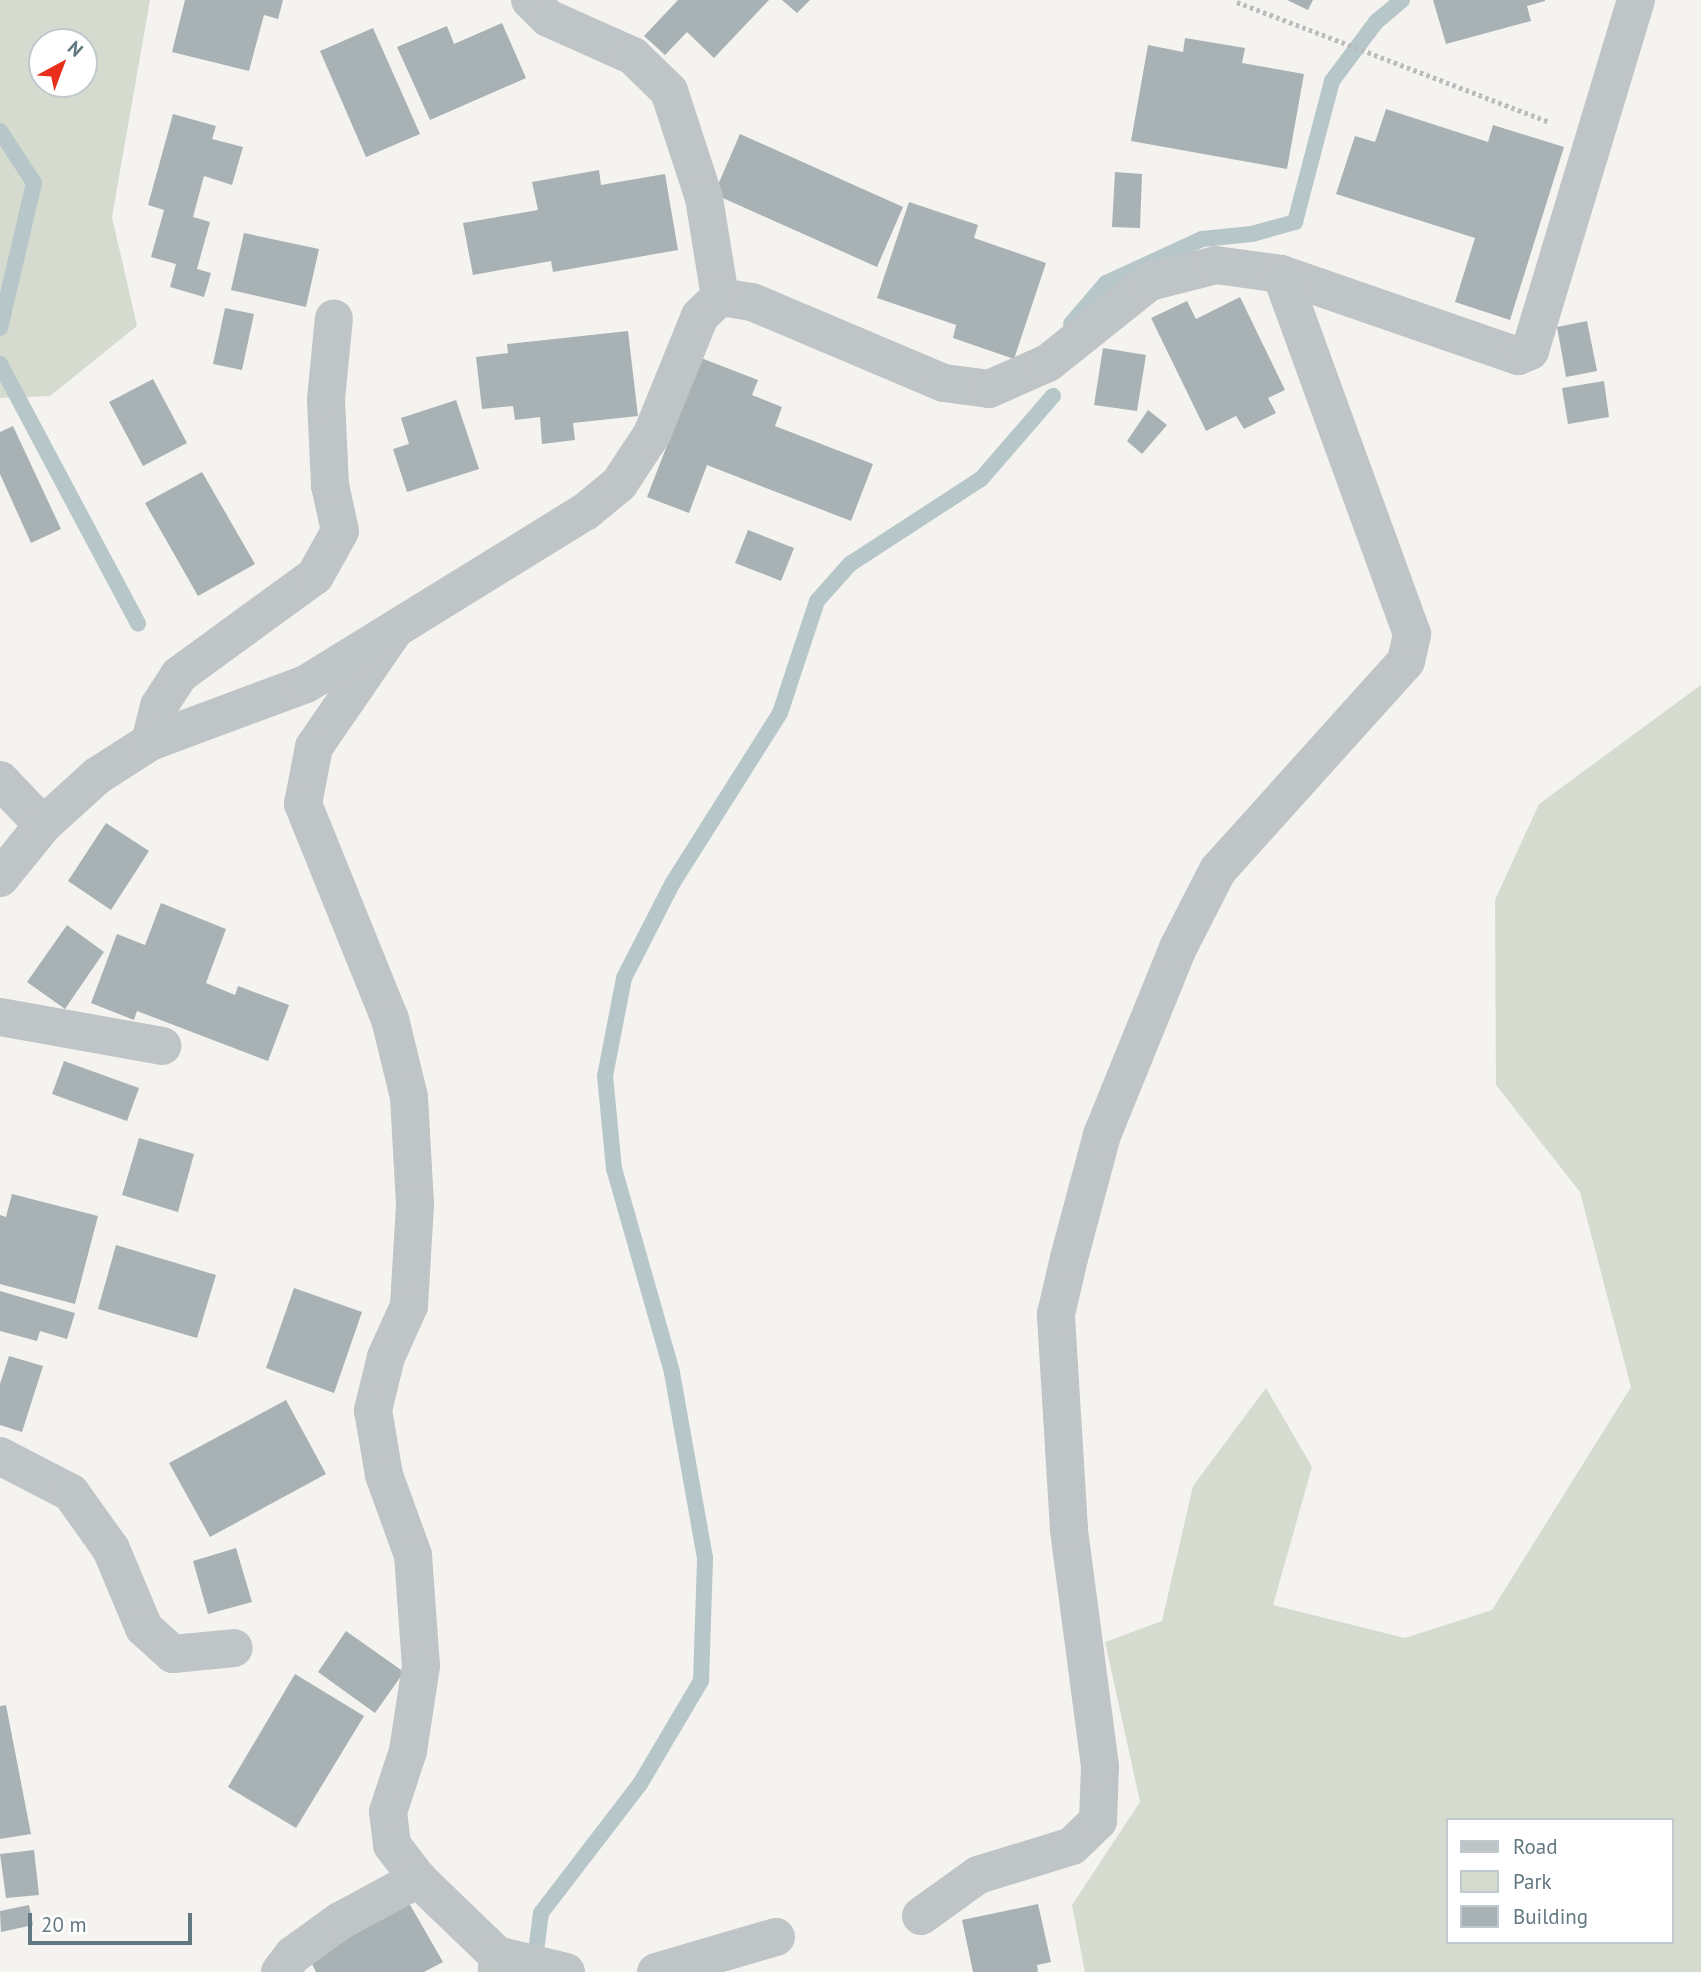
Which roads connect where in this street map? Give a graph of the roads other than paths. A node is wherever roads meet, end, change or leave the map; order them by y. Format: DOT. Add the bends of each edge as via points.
graph roads {
  1 [pos="530,0"];
  2 [pos="1636,0"];
  3 [pos="1281,274"];
  4 [pos="720,297"];
  5 [pos="334,318"];
  6 [pos="397,624"];
  7 [pos="150,743"];
  8 [pos="0,780"];
  9 [pos="43,825"];
  10 [pos="0,878"];
  11 [pos="0,1017"];
  12 [pos="162,1046"];
  13 [pos="0,1456"];
  14 [pos="234,1648"];
  15 [pos="418,1879"];
  16 [pos="921,1916"];
  17 [pos="776,1937"];
  18 [pos="497,1964"];
  19 [pos="280,1972"];
  20 [pos="566,1972"];
  21 [pos="656,1972"];
  1 -- 4 [label="street" via="548,18 633,56 669,91 704,198"];
  2 -- 3 [label="street" via="1530,351 1518,356"];
  3 -- 4 [label="street" via="1216,265 1149,282 1048,363 989,389 944,383 752,302"];
  3 -- 16 [label="street" via="1412,634 1406,661 1217,870 1178,948 1102,1135 1069,1258 1056,1314 1069,1529 1100,1766 1098,1821 1072,1846 978,1875"];
  4 -- 6 [label="street" via="700,316 652,435 619,484 585,512"];
  5 -- 7 [label="street" via="326,399 330,485 340,531 315,576 179,675 159,706"];
  6 -- 7 [label="street" via="306,684"];
  6 -- 15 [label="street" via="383,653 314,747 303,804 390,1019 409,1097 415,1205 409,1306 386,1357 373,1410 384,1475 413,1555 421,1666 408,1751 388,1812 392,1845"];
  7 -- 9 [label="street" via="97,776"];
  8 -- 9 [label="street"];
  9 -- 10 [label="street"];
  11 -- 12 [label="street"];
  13 -- 14 [label="street" via="71,1493 111,1549 144,1628 173,1654"];
  15 -- 18 [label="street"];
  15 -- 19 [label="street" via="340,1921 293,1955"];
  17 -- 21 [label="street"];
  18 -- 20 [label="street"];
}
